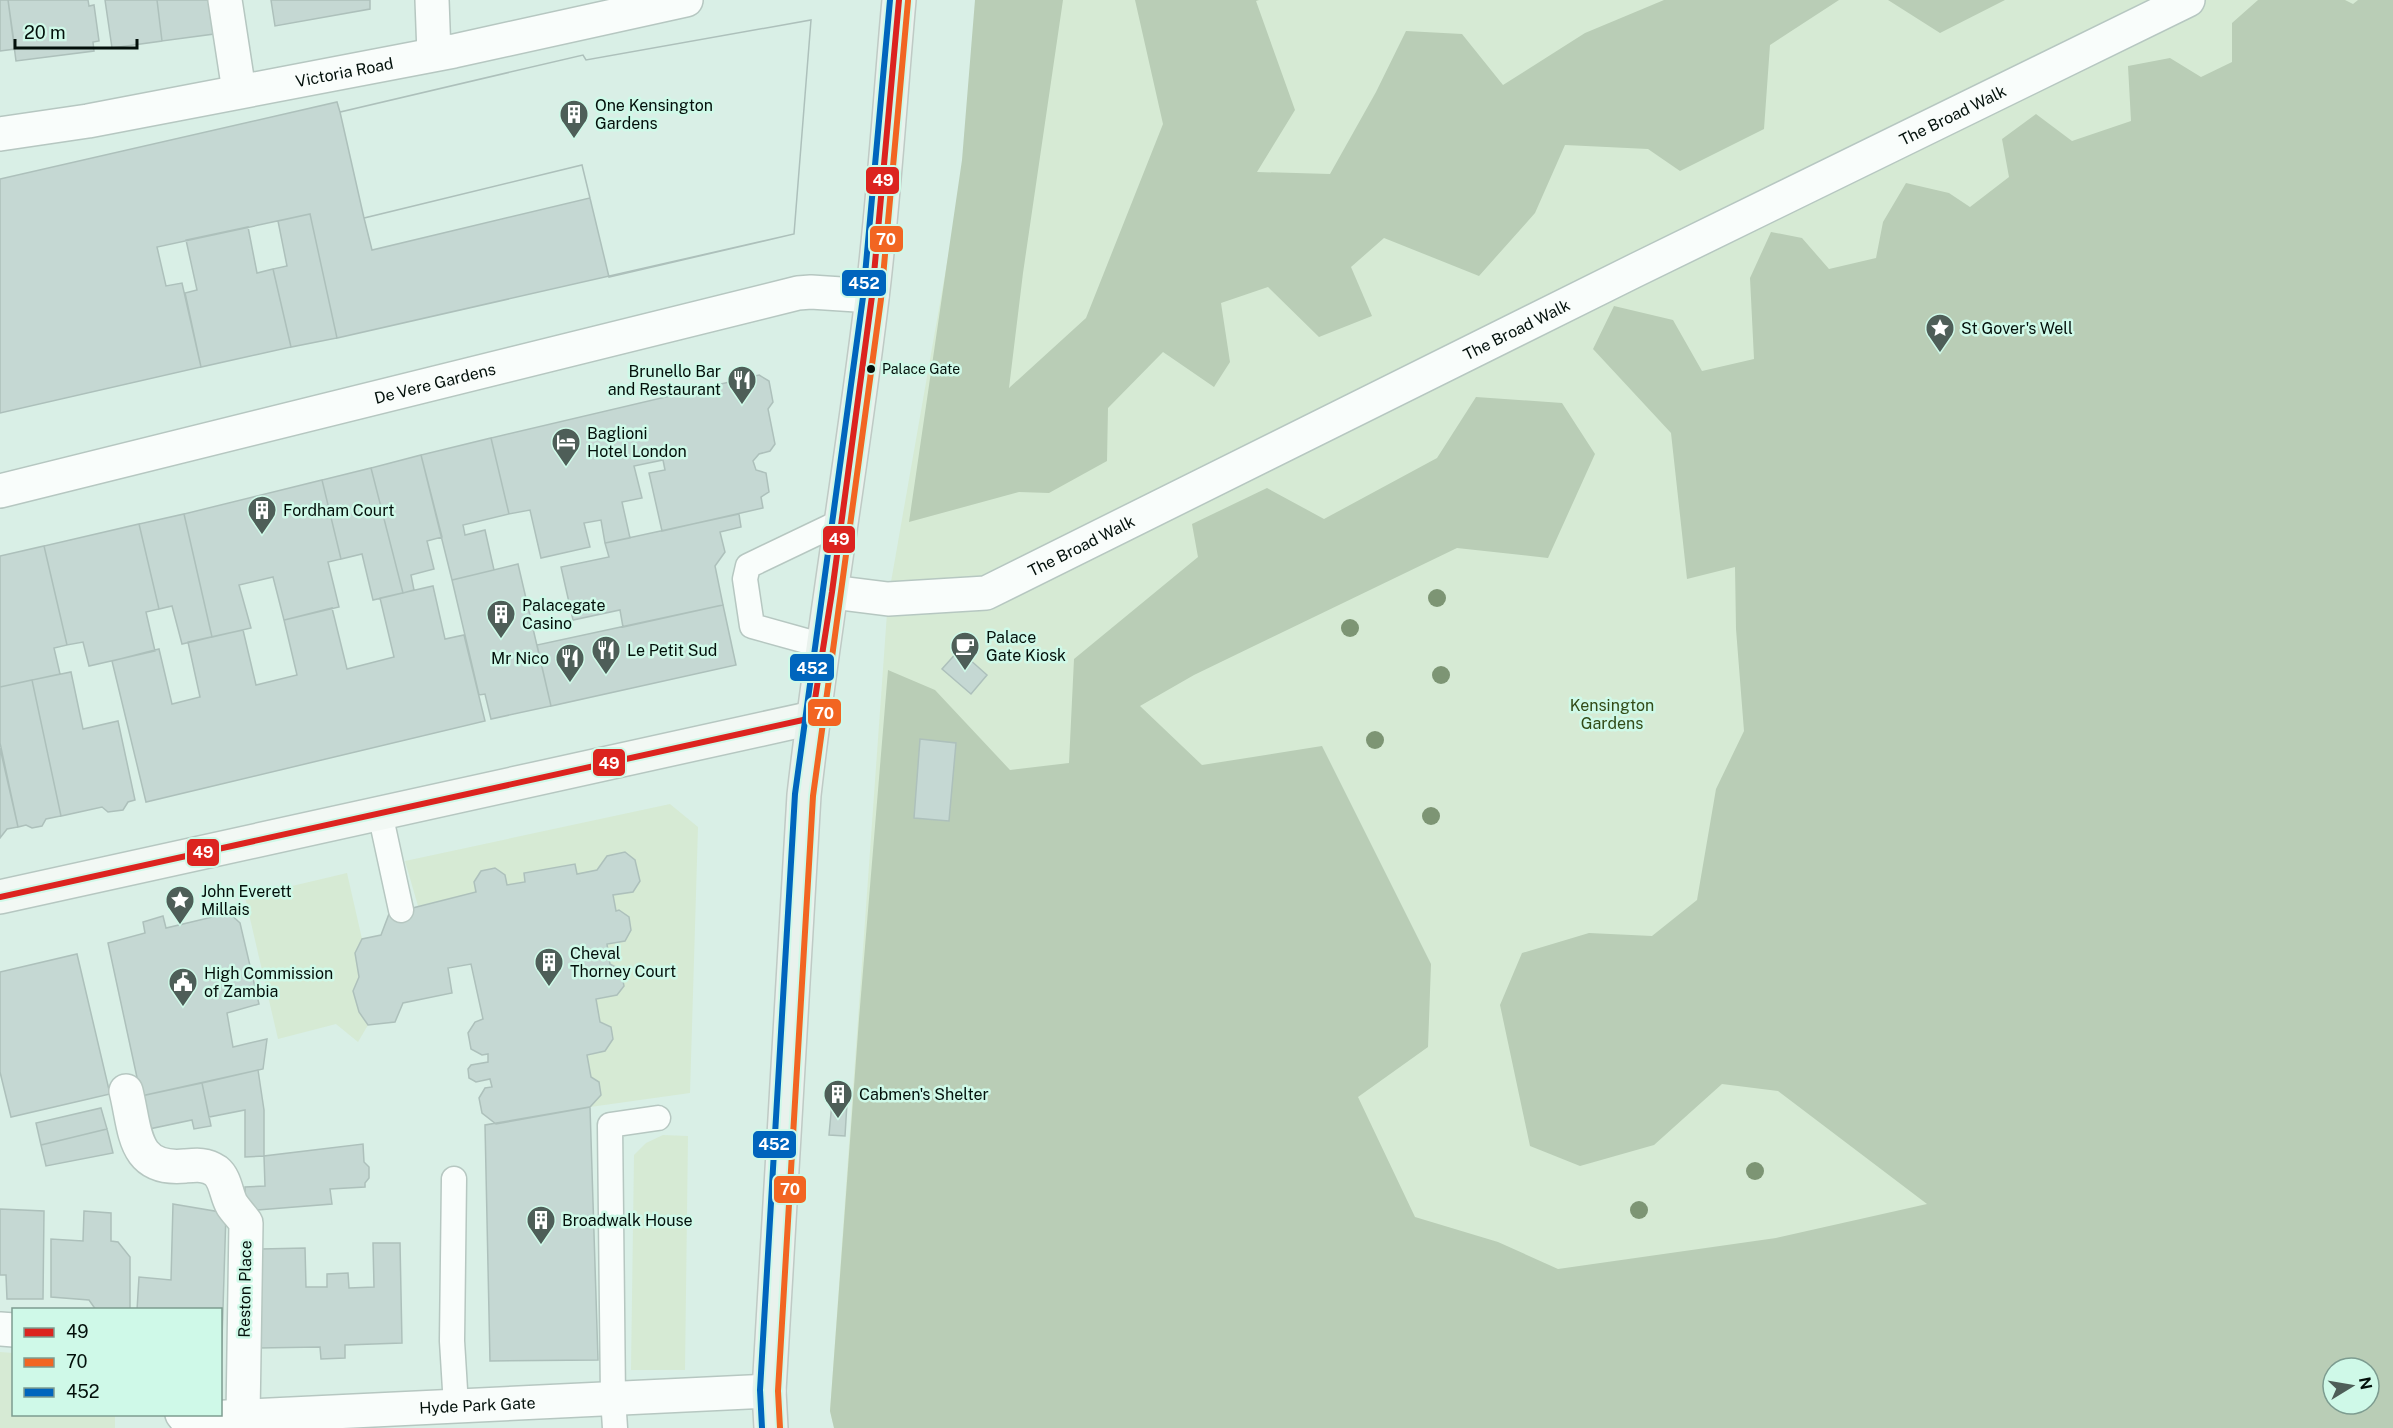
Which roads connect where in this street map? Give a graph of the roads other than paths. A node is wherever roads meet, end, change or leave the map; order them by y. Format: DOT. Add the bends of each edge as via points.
graph roads {
  1 [pos="225,0"];
  2 [pos="432,0"];
  3 [pos="686,0"];
  4 [pos="899,0"];
  5 [pos="2188,0"];
  6 [pos="434,54"];
  7 [pos="238,91"];
  8 [pos="0,134"];
  9 [pos="873,296"];
  10 [pos="0,491"];
  11 [pos="842,521"];
  12 [pos="832,592"];
  13 [pos="824,646"];
  14 [pos="812,718"];
  15 [pos="380,813"];
  16 [pos="0,897"];
  17 [pos="401,910"];
  18 [pos="126,1091"];
  19 [pos="658,1118"];
  20 [pos="454,1179"];
  21 [pos="769,1390"];
  22 [pos="456,1406"];
  23 [pos="614,1413"];
  24 [pos="243,1416"];
  25 [pos="189,1422"];
  26 [pos="771,1428"];
  1 -- 7 [label="street"];
  2 -- 6 [label="street"];
  3 -- 6 [label="street, Victoria Road"];
  4 -- 9 [label="main road"];
  5 -- 12 [label="street, The Broad Walk" via="986,593 888,599"];
  6 -- 7 [label="street, Victoria Road"];
  7 -- 8 [label="street, Victoria Road"];
  9 -- 10 [label="street, De Vere Gardens" via="798,293"];
  9 -- 11 [label="main road"];
  11 -- 12 [label="main road"];
  11 -- 13 [label="lane" via="748,566 745,579 752,626"];
  12 -- 13 [label="main road"];
  13 -- 14 [label="main road"];
  14 -- 15 [label="main road"];
  14 -- 21 [label="main road" via="804,795"];
  15 -- 16 [label="main road"];
  15 -- 17 [label="lane"];
  18 -- 24 [label="street, Reston Place" via="141,1151 153,1163 170,1168 202,1164 217,1172 231,1203 246,1223"];
  19 -- 23 [label="lane" via="610,1125"];
  20 -- 22 [label="lane" via="452,1341"];
  21 -- 23 [label="street, Hyde Park Gate"];
  21 -- 26 [label="main road"];
  22 -- 23 [label="street, Hyde Park Gate"];
  22 -- 24 [label="street, Hyde Park Gate"];
  24 -- 25 [label="street, Hyde Park Gate"];
}
